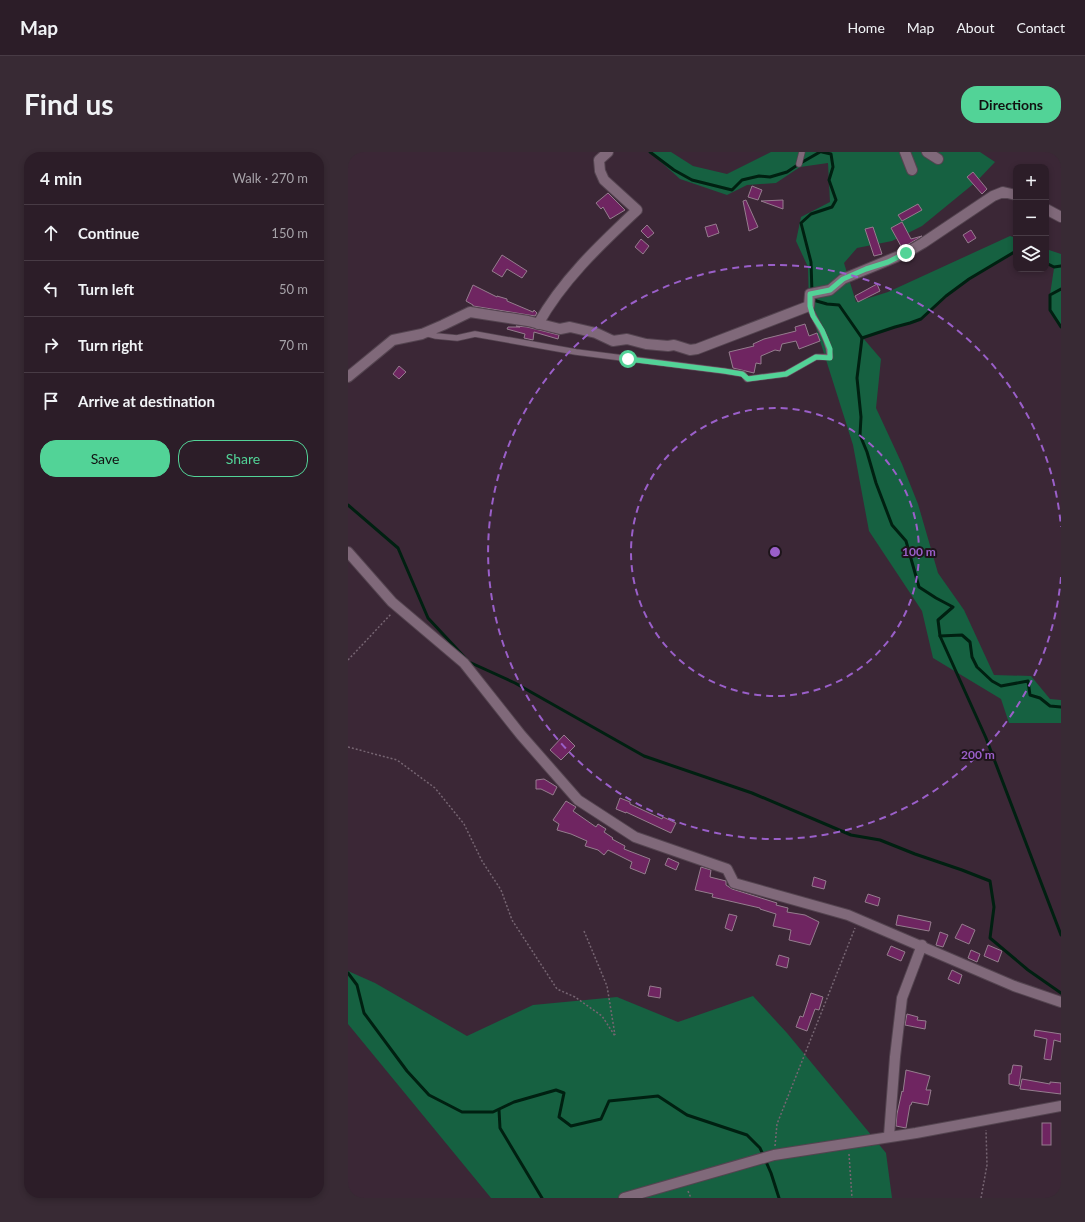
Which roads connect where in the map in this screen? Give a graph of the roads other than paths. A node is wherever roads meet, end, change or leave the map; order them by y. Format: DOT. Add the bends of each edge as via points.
graph roads {
  1 [pos="608,152"];
  2 [pos="802,152"];
  3 [pos="905,152"];
  4 [pos="926,152"];
  5 [pos="938,160"];
  6 [pos="799,164"];
  7 [pos="912,170"];
  8 [pos="1013,194"];
  9 [pos="1049,211"];
  10 [pos="1061,217"];
  11 [pos="810,306"];
  12 [pos="538,324"];
  13 [pos="424,333"];
  14 [pos="348,377"];
  15 [pos="348,552"];
  16 [pos="922,945"];
  17 [pos="1061,1002"];
  18 [pos="1061,1106"];
  19 [pos="889,1136"];
  20 [pos="624,1198"];
  1 -- 12 [label="street" via="599,160 604,180 637,210 583,263 547,308"];
  2 -- 6 [label="lane"];
  3 -- 7 [label="street"];
  4 -- 5 [label="street"];
  8 -- 11 [label="street" via="1003,192 993,196 906,253 843,279 830,290 810,294"];
  9 -- 10 [label="street"];
  11 -- 12 [label="street" via="690,350 674,345 646,344 627,339 613,341 606,336 570,326 560,329"];
  11 -- 13 [label="lane" via="830,349 830,358 816,357 786,374 748,379 742,374 724,371 576,352 475,334 457,338"];
  12 -- 13 [label="street" via="470,312"];
  13 -- 14 [label="street" via="393,340"];
  15 -- 16 [label="street" via="392,602 464,663 521,735 578,800 635,837 727,869 734,883 848,914"];
  16 -- 17 [label="street" via="1014,986"];
  16 -- 19 [label="street" via="902,998 894,1057"];
  18 -- 19 [label="street"];
  19 -- 20 [label="street" via="774,1155"];
}
